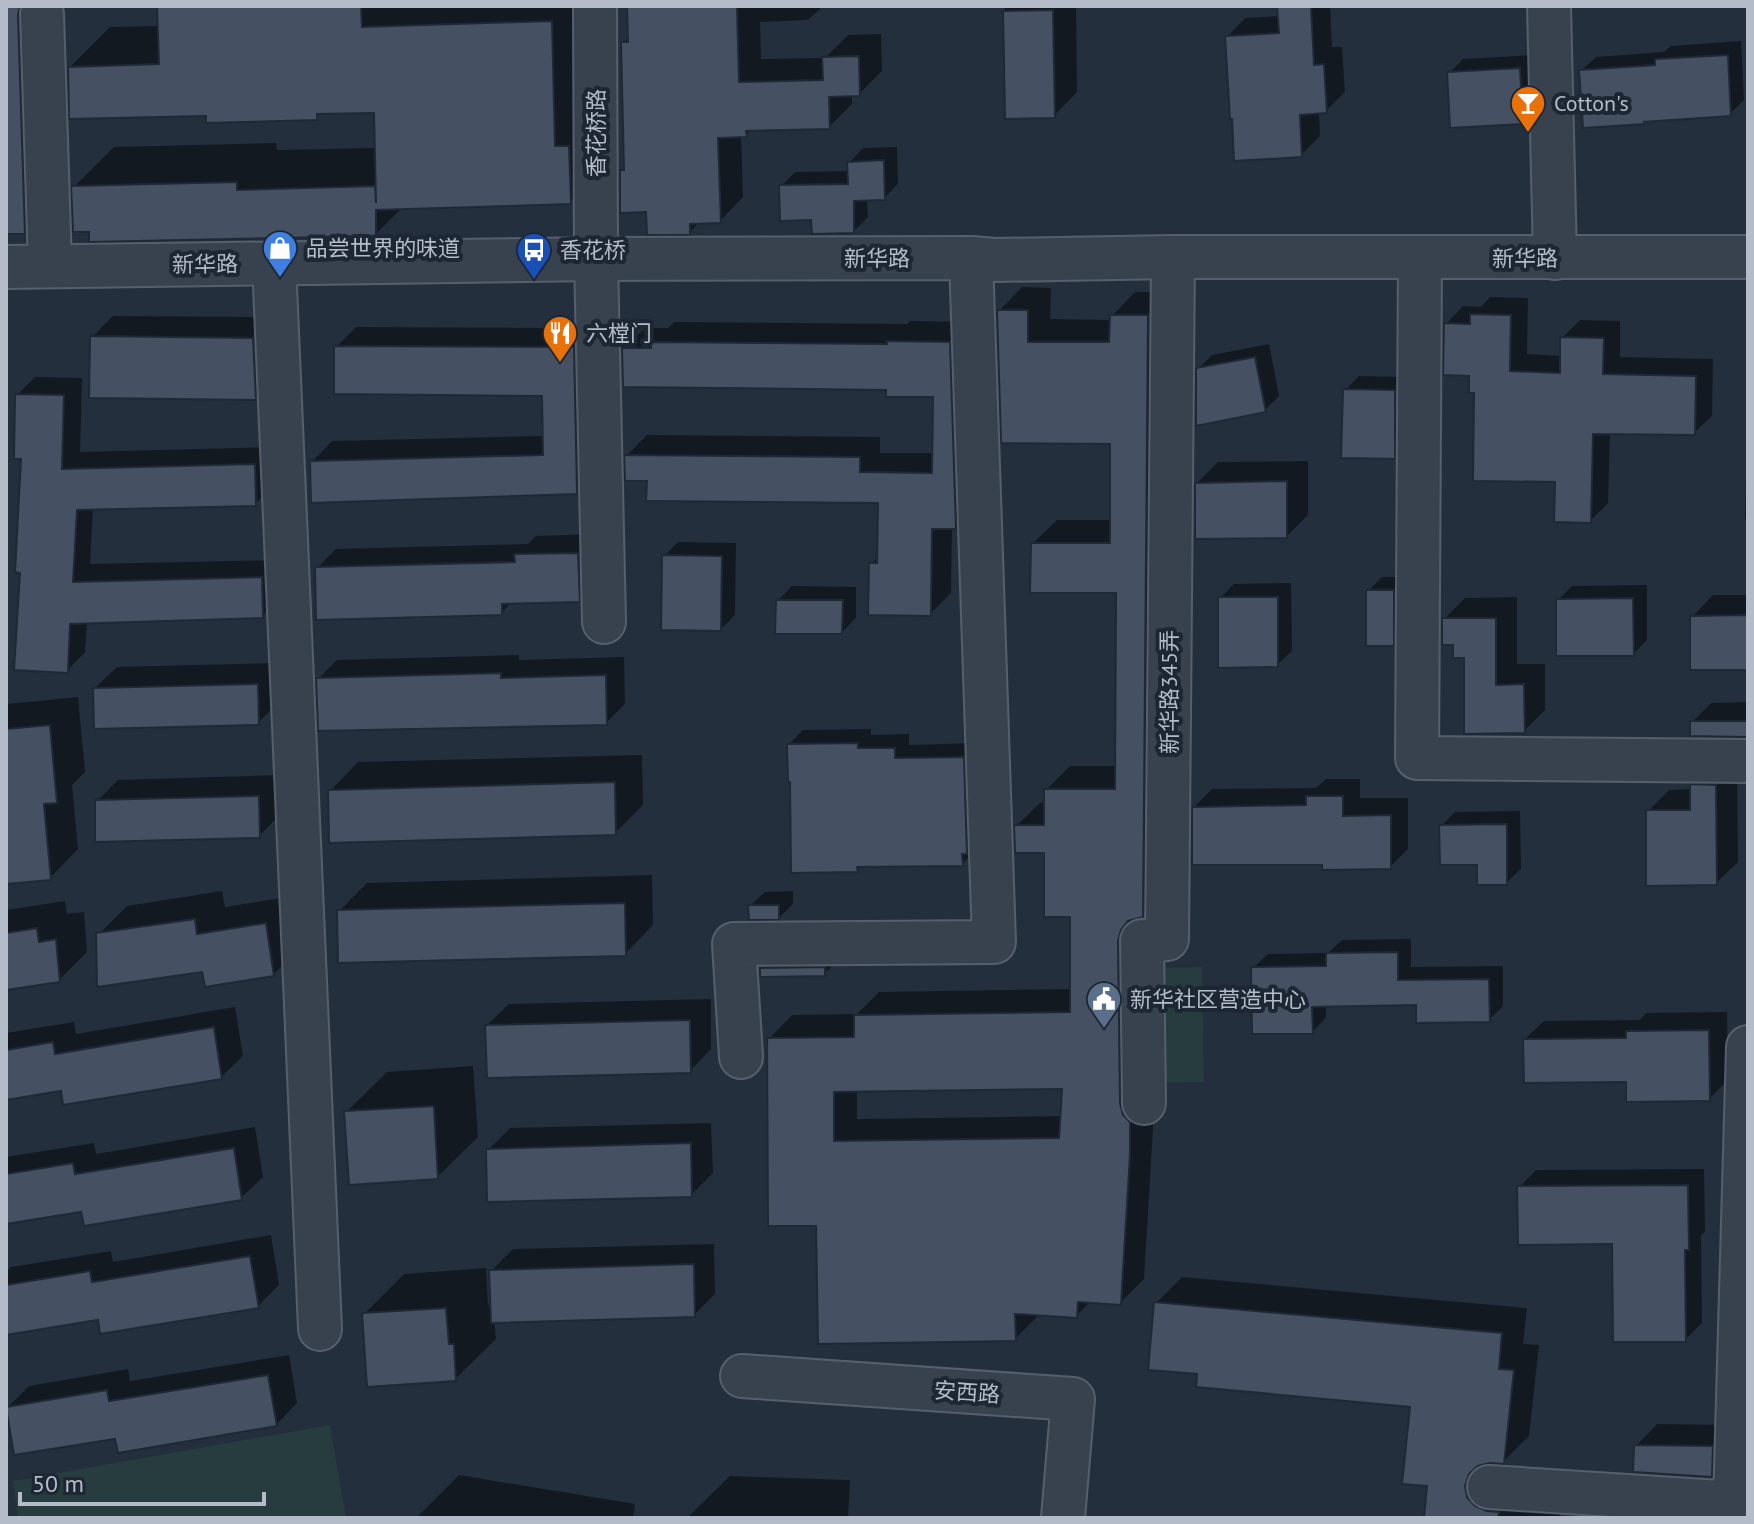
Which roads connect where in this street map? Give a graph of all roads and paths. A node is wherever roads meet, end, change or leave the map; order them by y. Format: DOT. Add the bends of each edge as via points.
graph roads {
  1 [pos="595,6"];
  2 [pos="1549,6"];
  3 [pos="42,14"];
  4 [pos="1173,257"];
  5 [pos="1748,257"];
  6 [pos="971,258"];
  7 [pos="1420,258"];
  8 [pos="1555,258"];
  9 [pos="596,259"];
  10 [pos="274,263"];
  11 [pos="50,266"];
  12 [pos="6,267"];
  13 [pos="604,622"];
  14 [pos="1748,761"];
  15 [pos="1748,1047"];
  16 [pos="741,1057"];
  17 [pos="1144,1103"];
  18 [pos="320,1329"];
  19 [pos="742,1376"];
  20 [pos="1489,1487"];
  21 [pos="1732,1510"];
  22 [pos="1063,1518"];
  1 -- 9 [label="street, 香花桥路"];
  2 -- 8 [label="street"];
  3 -- 11 [label="street"];
  4 -- 6 [label="street, 新华路"];
  4 -- 7 [label="street, 新华路"];
  4 -- 17 [label="street, 新华路345弄" via="1167,939 1142,941"];
  5 -- 8 [label="street, 新华路"];
  6 -- 9 [label="street, 新华路"];
  6 -- 16 [label="street" via="994,942 734,944"];
  7 -- 8 [label="street, 新华路"];
  7 -- 14 [label="street" via="1417,758"];
  9 -- 10 [label="street, 新华路"];
  9 -- 13 [label="street, 香花桥路"];
  10 -- 11 [label="street, 新华路"];
  10 -- 18 [label="street"];
  11 -- 12 [label="street, 新华路"];
  15 -- 21 [label="street"];
  19 -- 22 [label="street, 安西路" via="1073,1399"];
  20 -- 21 [label="street"];
}
